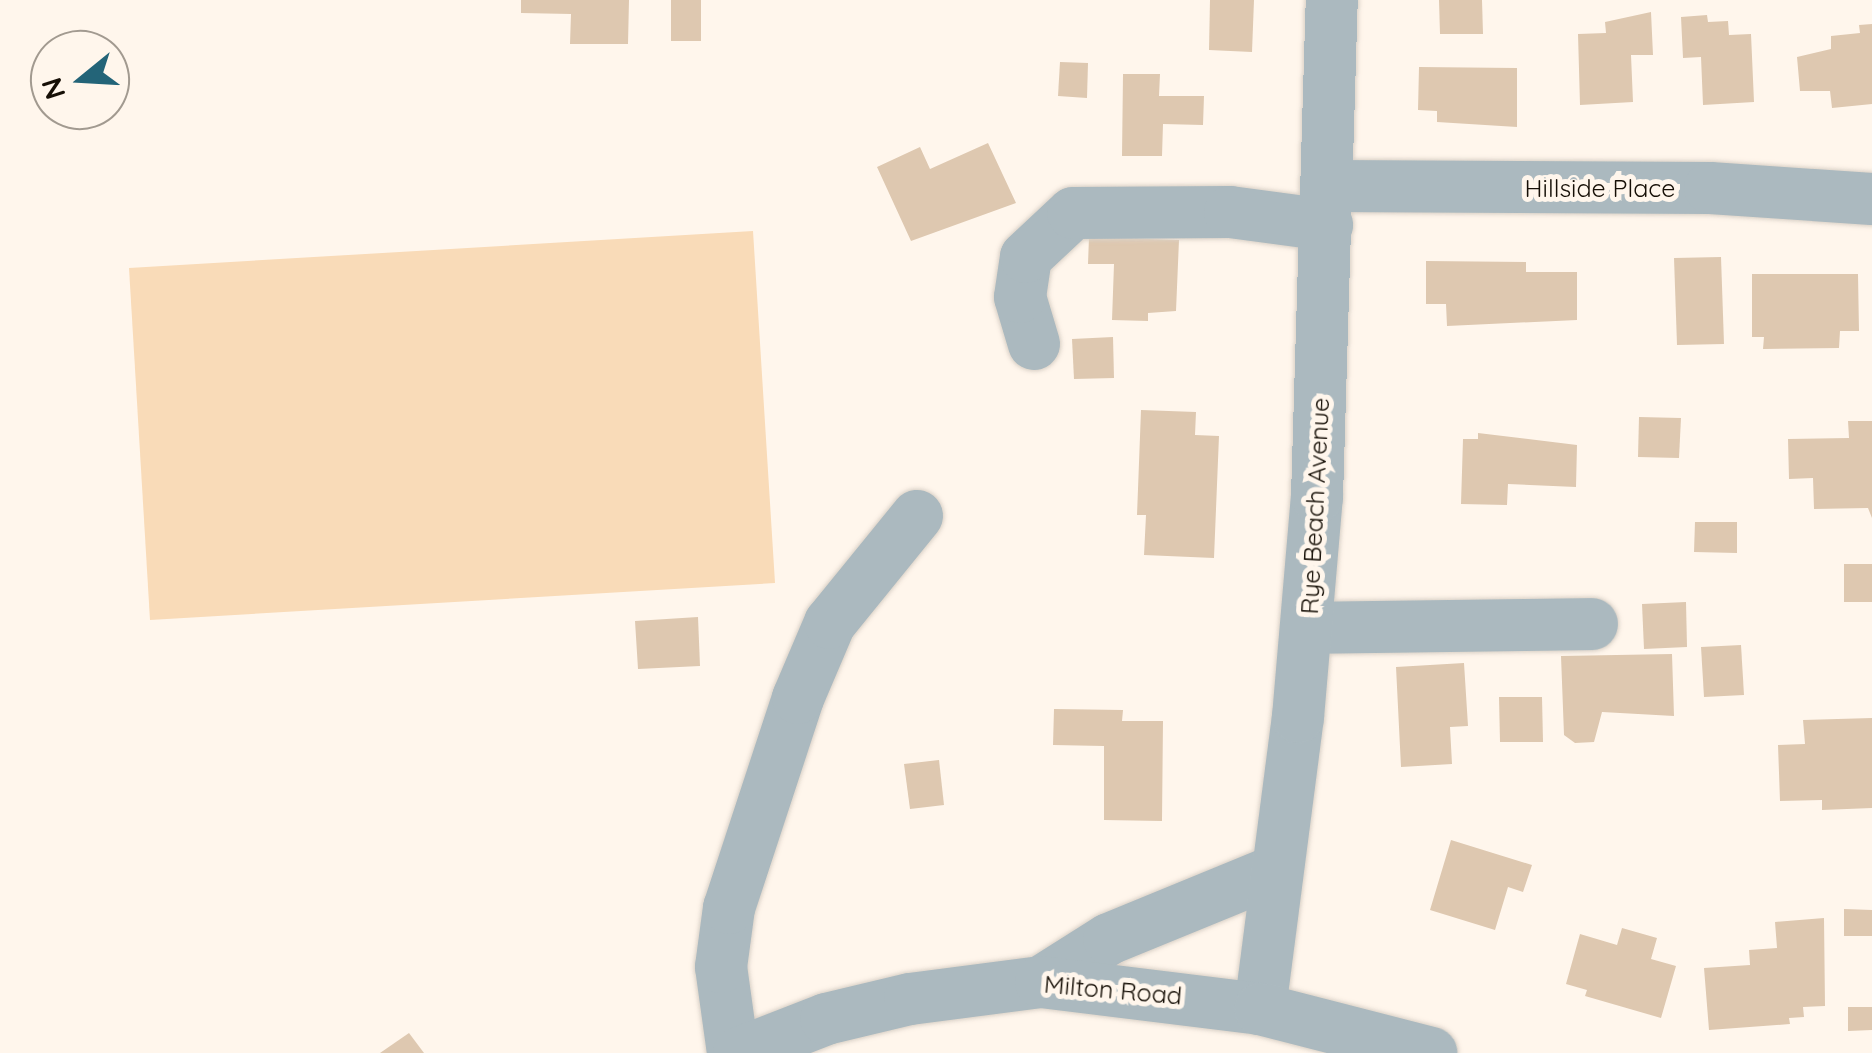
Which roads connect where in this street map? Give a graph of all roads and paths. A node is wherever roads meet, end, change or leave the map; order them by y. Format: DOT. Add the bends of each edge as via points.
graph roads {
  1 [pos="1332,0"];
  2 [pos="1872,199"];
  3 [pos="1328,206"];
  4 [pos="1034,344"];
  5 [pos="917,516"];
  6 [pos="1592,624"];
  7 [pos="1307,628"];
  8 [pos="1275,872"];
  9 [pos="1040,982"];
  10 [pos="1260,1009"];
  11 [pos="736,1053"];
  12 [pos="1430,1053"];
  1 -- 3 [label="street, Rye Beach Avenue"];
  2 -- 3 [label="street, Hillside Place" via="1710,188"];
  3 -- 4 [label="street, Hillside Place" via="1073,214 1026,256 1020,297"];
  3 -- 7 [label="street, Rye Beach Avenue"];
  5 -- 11 [label="street" via="830,622 798,698 729,908 720,967"];
  6 -- 7 [label="street"];
  7 -- 8 [label="street, Rye Beach Avenue"];
  8 -- 9 [label="street" via="1109,940"];
  8 -- 10 [label="street, Rye Beach Avenue"];
  9 -- 10 [label="street, Milton Road"];
  9 -- 11 [label="street, Milton Road" via="826,1019"];
  10 -- 12 [label="street, Milton Road"];
}
